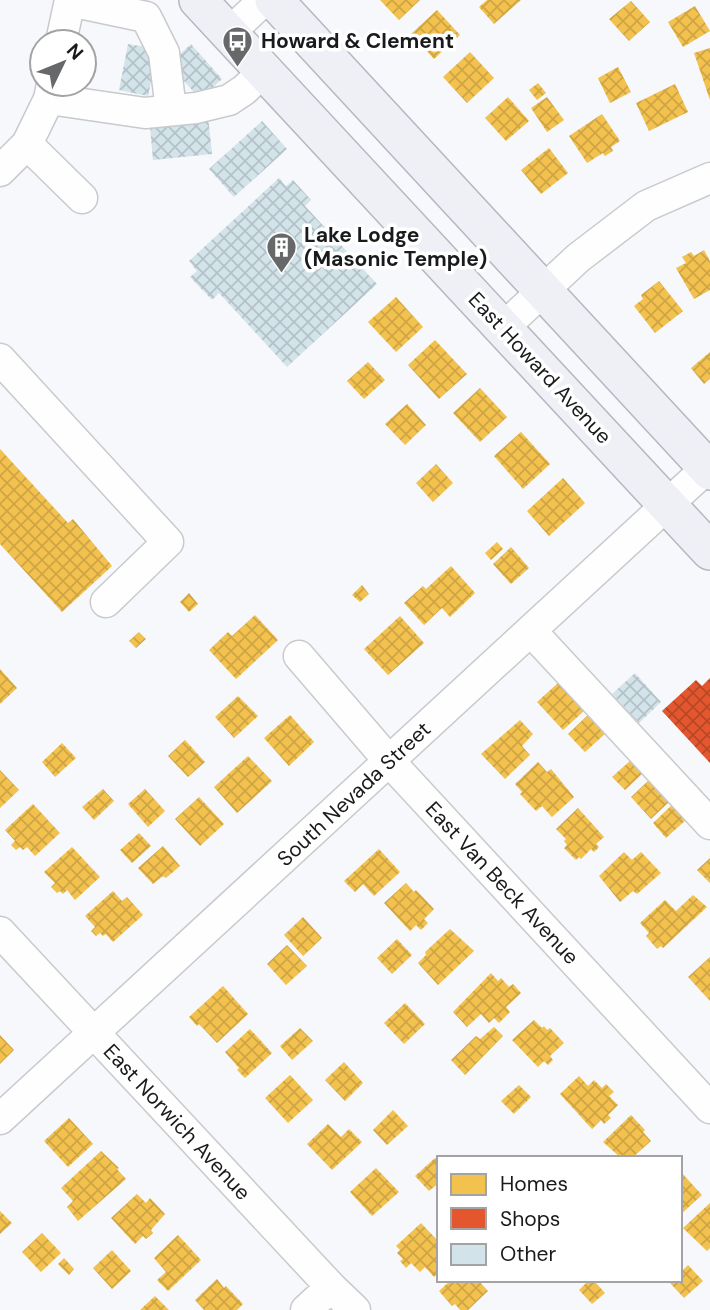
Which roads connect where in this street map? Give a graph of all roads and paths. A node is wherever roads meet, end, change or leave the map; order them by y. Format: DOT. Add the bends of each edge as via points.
graph roads {
  1 [pos="70,0"];
  2 [pos="198,0"];
  3 [pos="264,0"];
  4 [pos="274,0"];
  5 [pos="154,9"];
  6 [pos="64,28"];
  7 [pos="229,33"];
  8 [pos="264,71"];
  9 [pos="47,98"];
  10 [pos="80,98"];
  11 [pos="171,110"];
  12 [pos="27,144"];
  13 [pos="0,171"];
  14 [pos="710,178"];
  15 [pos="82,198"];
  16 [pos="542,290"];
  17 [pos="503,328"];
  18 [pos="0,359"];
  19 [pos="708,470"];
  20 [pos="668,505"];
  21 [pos="710,551"];
  22 [pos="106,601"];
  23 [pos="531,631"];
  24 [pos="299,656"];
  25 [pos="390,762"];
  26 [pos="710,824"];
  27 [pos="0,932"];
  28 [pos="94,1033"];
  29 [pos="710,1108"];
  30 [pos="0,1119"];
  31 [pos="331,1287"];
  32 [pos="306,1310"];
  33 [pos="355,1310"];
  1 -- 5 [label="street"];
  1 -- 6 [label="street"];
  2 -- 7 [label="main road, East Howard Avenue"];
  3 -- 7 [label="street"];
  4 -- 16 [label="main road"];
  5 -- 11 [label="street"];
  7 -- 8 [label="main road, East Howard Avenue"];
  8 -- 11 [label="street" via="229,100"];
  8 -- 17 [label="main road, East Howard Avenue"];
  9 -- 12 [label="street"];
  10 -- 11 [label="street" via="145,113"];
  12 -- 13 [label="street"];
  12 -- 15 [label="street"];
  14 -- 16 [label="street" via="646,206"];
  16 -- 17 [label="street"];
  16 -- 19 [label="main road"];
  17 -- 20 [label="main road, East Howard Avenue"];
  18 -- 22 [label="street" via="168,542"];
  19 -- 20 [label="street, South Nevada Street"];
  20 -- 21 [label="main road, East Howard Avenue"];
  20 -- 23 [label="street, South Nevada Street"];
  23 -- 25 [label="street, South Nevada Street"];
  23 -- 26 [label="street"];
  24 -- 25 [label="street, East Van Beck Avenue"];
  25 -- 28 [label="street, South Nevada Street"];
  25 -- 29 [label="street, East Van Beck Avenue"];
  27 -- 28 [label="street, East Norwich Avenue"];
  28 -- 30 [label="street, South Nevada Street"];
  28 -- 31 [label="street, East Norwich Avenue"];
  31 -- 32 [label="street"];
  31 -- 33 [label="street, East Norwich Avenue"];
}
